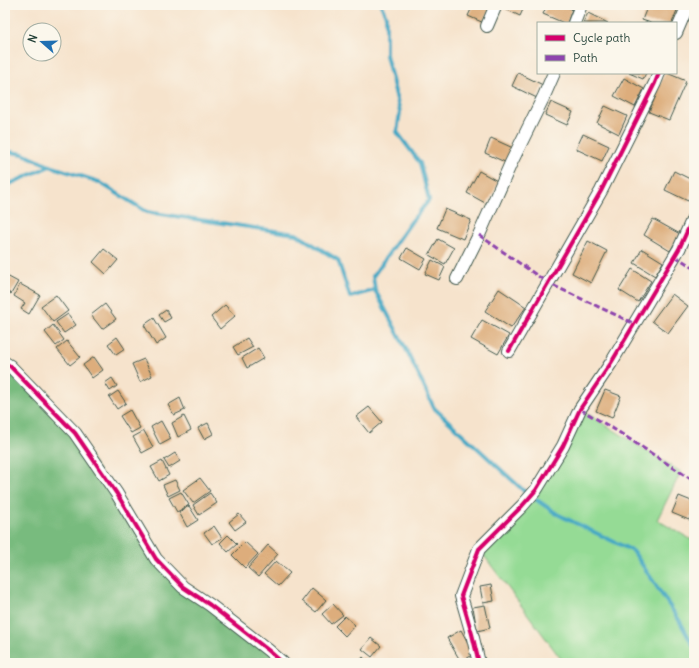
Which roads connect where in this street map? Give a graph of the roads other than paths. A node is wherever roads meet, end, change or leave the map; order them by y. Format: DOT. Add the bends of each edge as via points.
graph roads {
  1 [pos="496,5"];
  2 [pos="581,5"];
  3 [pos="688,5"];
  4 [pos="574,22"];
  5 [pos="487,26"];
  6 [pos="677,31"];
  7 [pos="554,74"];
  8 [pos="659,74"];
  9 [pos="694,216"];
  10 [pos="457,279"];
  11 [pos="510,351"];
  12 [pos="5,363"];
  13 [pos="283,663"];
  14 [pos="479,663"];
  1 -- 5 [label="street"];
  2 -- 4 [label="street"];
  3 -- 6 [label="street"];
  7 -- 10 [label="street"];
  8 -- 11 [label="street" via="601,191"];
  9 -- 14 [label="street" via="679,249 611,363 580,409 563,446 536,490 479,549 461,596"];
  12 -- 13 [label="street" via="75,433 117,494 156,559 183,587"];
}
